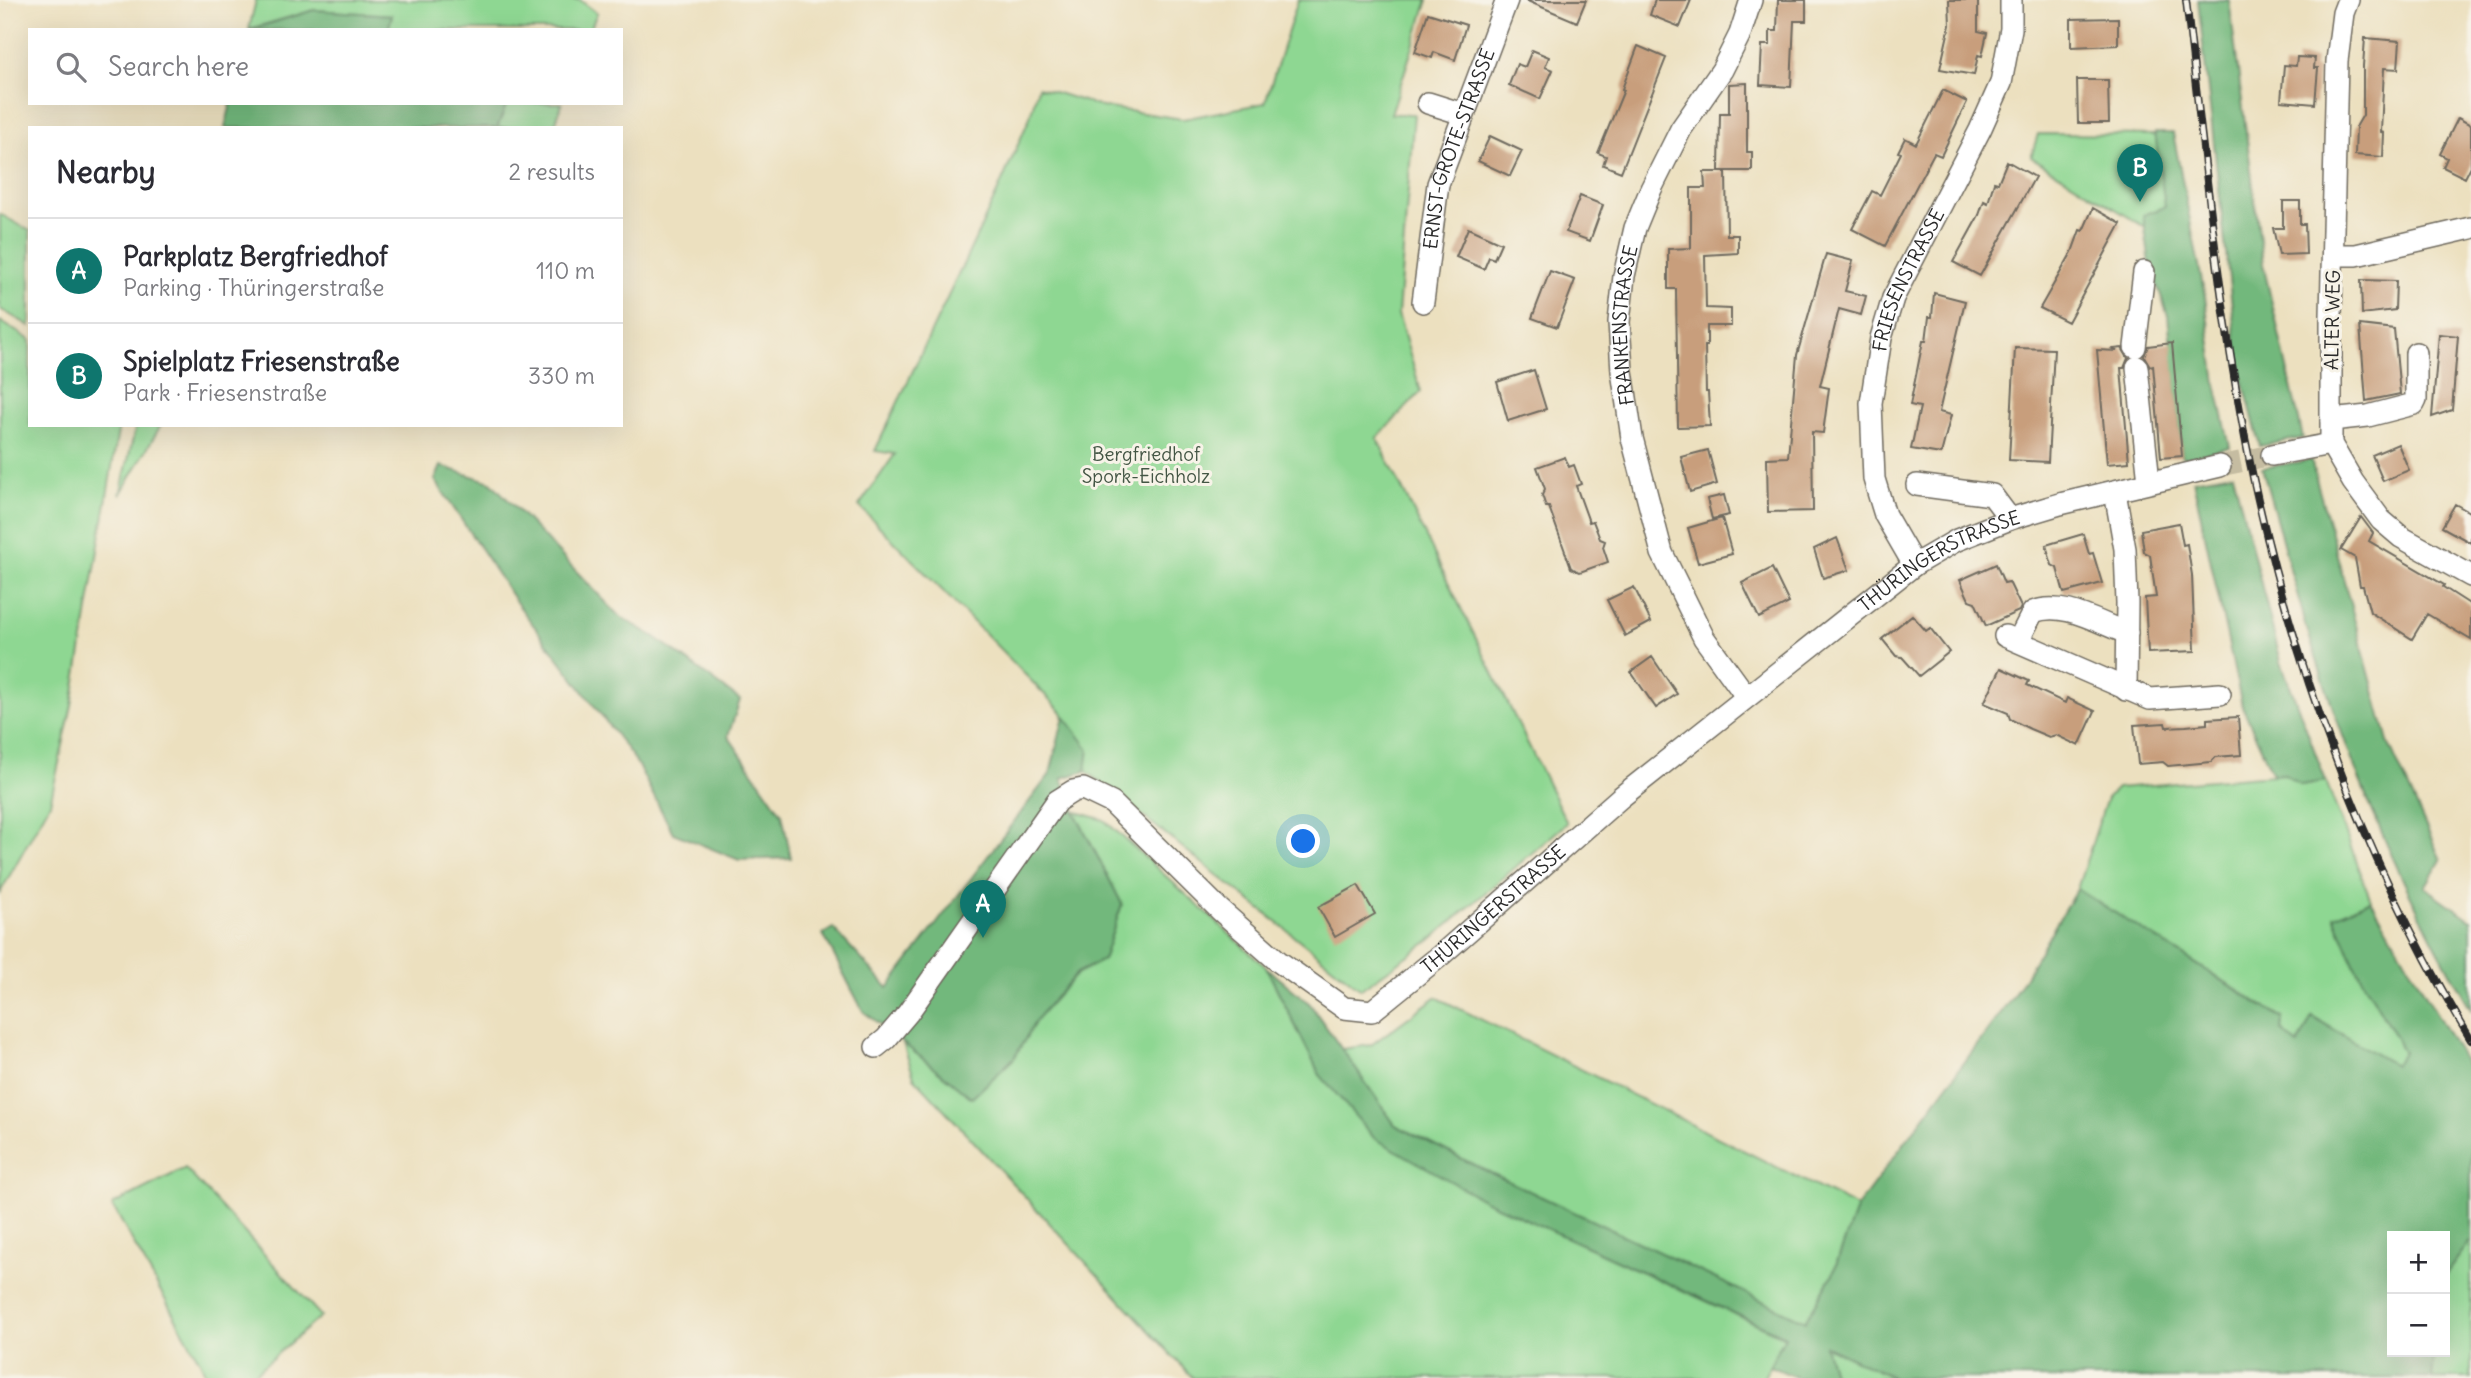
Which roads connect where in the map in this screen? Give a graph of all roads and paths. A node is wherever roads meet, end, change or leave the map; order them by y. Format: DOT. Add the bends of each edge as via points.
graph roads {
  1 [pos="1507,0"];
  2 [pos="1751,0"];
  3 [pos="2011,0"];
  4 [pos="2348,0"];
  5 [pos="1428,103"];
  6 [pos="1463,114"];
  7 [pos="2469,225"];
  8 [pos="2333,255"];
  9 [pos="2144,272"];
  10 [pos="1423,302"];
  11 [pos="2416,353"];
  12 [pos="2330,420"];
  13 [pos="2330,444"];
  14 [pos="2272,455"];
  15 [pos="2220,466"];
  16 [pos="2149,482"];
  17 [pos="1917,485"];
  18 [pos="2115,492"];
  19 [pos="2010,519"];
  20 [pos="1914,565"];
  21 [pos="2471,576"];
  22 [pos="2127,633"];
  23 [pos="2126,690"];
  24 [pos="2220,694"];
  25 [pos="1746,696"];
  26 [pos="876,1048"];
  1 -- 6 [label="street, ERNST-GROTE-STRASSE"];
  2 -- 25 [label="street, FRANKENSTRASSE" via="1722,70 1681,129 1635,228 1619,322 1632,438 1662,553 1704,638"];
  3 -- 20 [label="street, FRIESENSTRASSE" via="2001,83 1893,298 1881,338 1871,403 1874,479 1885,514"];
  4 -- 8 [label="street, ALTER WEG" via="2337,61"];
  5 -- 6 [label="street"];
  6 -- 10 [label="street, ERNST-GROTE-STRASSE" via="1438,184"];
  7 -- 8 [label="street" via="2356,255"];
  8 -- 12 [label="street, ALTER WEG"];
  9 -- 16 [label="street" via="2136,357"];
  11 -- 12 [label="street" via="2414,404"];
  12 -- 13 [label="street, ALTER WEG"];
  13 -- 14 [label="street"];
  13 -- 21 [label="street" via="2381,520 2401,537"];
  15 -- 16 [label="street, THÜRINGERSTRASSE"];
  16 -- 18 [label="street, THÜRINGERSTRASSE"];
  17 -- 19 [label="street" via="1993,495"];
  18 -- 19 [label="street, THÜRINGERSTRASSE"];
  18 -- 22 [label="street" via="2125,550"];
  19 -- 20 [label="street, THÜRINGERSTRASSE" via="1957,540"];
  20 -- 25 [label="street, THÜRINGERSTRASSE"];
  22 -- 23 [label="street"];
  22 -- 23 [label="street" via="2046,607 2033,611 2012,639"];
  23 -- 24 [label="street" via="2150,699"];
  25 -- 26 [label="street, THÜRINGERSTRASSE" via="1372,1011 1344,1008 1278,961 1112,803 1083,789 1073,791 1057,801 908,1013"];
}
